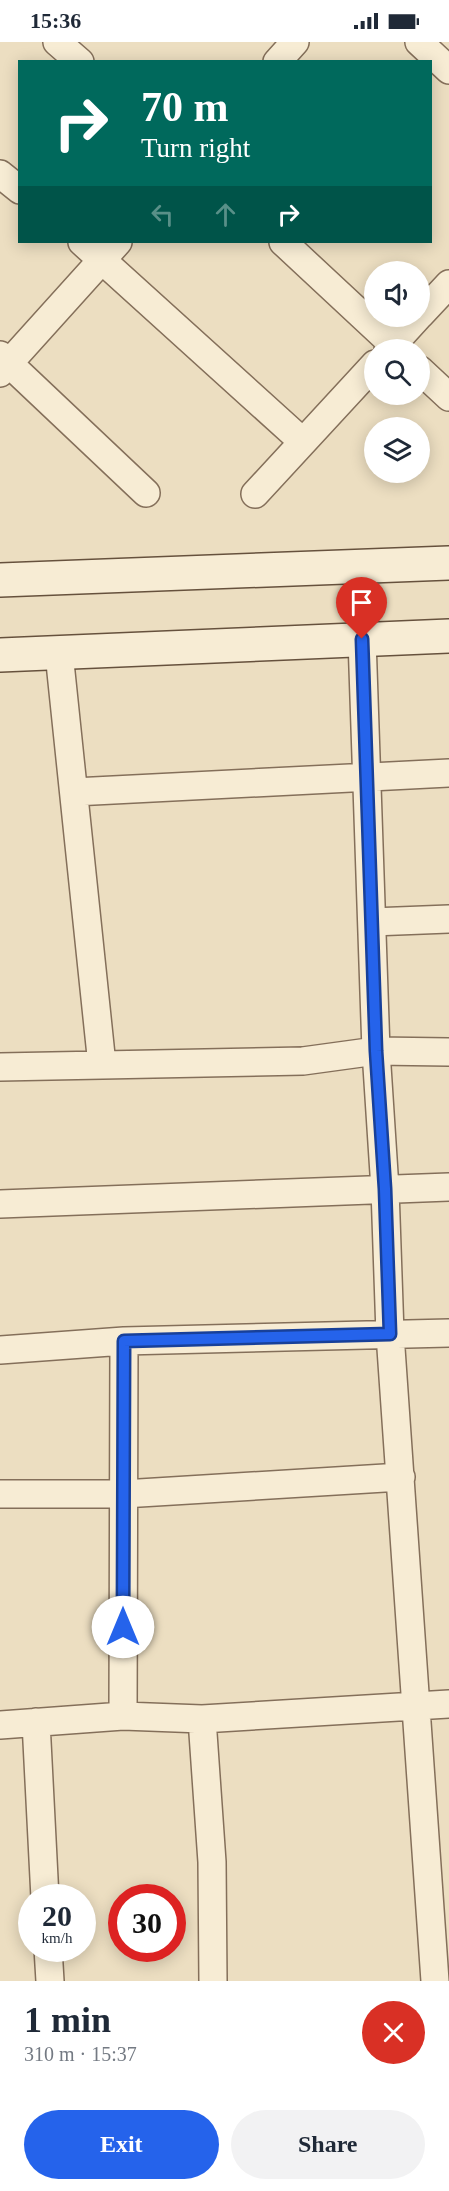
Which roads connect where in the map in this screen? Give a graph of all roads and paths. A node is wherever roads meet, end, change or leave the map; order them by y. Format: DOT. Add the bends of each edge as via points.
graph roads {
  1 [pos="57,42"];
  2 [pos="295,42"];
  3 [pos="419,42"];
  4 [pos="78,60"];
  5 [pos="279,60"];
  6 [pos="449,70"];
  7 [pos="0,174"];
  8 [pos="18,188"];
  9 [pos="86,243"];
  10 [pos="284,243"];
  11 [pos="110,250"];
  12 [pos="449,284"];
  13 [pos="430,304"];
  14 [pos="410,327"];
  15 [pos="384,339"];
  16 [pos="400,339"];
  17 [pos="3,363"];
  18 [pos="364,376"];
  19 [pos="430,379"];
  20 [pos="449,397"];
  21 [pos="303,442"];
  22 [pos="146,493"];
  23 [pos="255,494"];
  24 [pos="449,563"];
  25 [pos="0,580"];
  26 [pos="449,636"];
  27 [pos="362,639"];
  28 [pos="59,653"];
  29 [pos="0,656"];
  30 [pos="449,773"];
  31 [pos="367,778"];
  32 [pos="74,792"];
  33 [pos="449,919"];
  34 [pos="372,922"];
  35 [pos="376,1051"];
  36 [pos="449,1052"];
  37 [pos="102,1065"];
  38 [pos="0,1067"];
  39 [pos="449,1187"];
  40 [pos="385,1189"];
  41 [pos="0,1204"];
  42 [pos="449,1333"];
  43 [pos="390,1334"];
  44 [pos="124,1341"];
  45 [pos="0,1350"];
  46 [pos="400,1477"];
  47 [pos="0,1494"];
  48 [pos="123,1494"];
  49 [pos="449,1704"];
  50 [pos="417,1706"];
  51 [pos="123,1716"];
  52 [pos="202,1719"];
  53 [pos="36,1722"];
  54 [pos="0,1725"];
  55 [pos="44,1884"];
  56 [pos="49,1962"];
  57 [pos="50,1981"];
  58 [pos="213,1981"];
  59 [pos="435,1981"];
  1 -- 4 [label="street"];
  2 -- 5 [label="street"];
  3 -- 6 [label="street"];
  7 -- 8 [label="street"];
  9 -- 11 [label="street"];
  10 -- 15 [label="street"];
  11 -- 17 [label="street"];
  11 -- 21 [label="street"];
  12 -- 13 [label="street"];
  14 -- 16 [label="street"];
  17 -- 22 [label="street"];
  18 -- 21 [label="street"];
  19 -- 20 [label="street"];
  21 -- 23 [label="street"];
  24 -- 25 [label="main road"];
  26 -- 27 [label="main road"];
  27 -- 28 [label="main road"];
  27 -- 31 [label="street"];
  28 -- 29 [label="main road"];
  28 -- 32 [label="street"];
  30 -- 31 [label="street"];
  31 -- 32 [label="street"];
  31 -- 34 [label="street"];
  32 -- 37 [label="street"];
  33 -- 34 [label="street"];
  34 -- 35 [label="street"];
  35 -- 36 [label="street"];
  35 -- 37 [label="street" via="303,1061"];
  35 -- 40 [label="street"];
  37 -- 38 [label="street"];
  39 -- 40 [label="street"];
  40 -- 41 [label="street"];
  40 -- 43 [label="street"];
  42 -- 43 [label="street"];
  43 -- 44 [label="street"];
  43 -- 46 [label="street"];
  44 -- 45 [label="street"];
  44 -- 48 [label="street"];
  46 -- 48 [label="street"];
  46 -- 50 [label="street"];
  47 -- 48 [label="street"];
  48 -- 51 [label="street"];
  49 -- 50 [label="street"];
  50 -- 52 [label="street"];
  50 -- 59 [label="street"];
  51 -- 52 [label="street"];
  51 -- 53 [label="street"];
  52 -- 58 [label="street" via="212,1862"];
  53 -- 54 [label="street"];
  53 -- 55 [label="street"];
  56 -- 57 [label="street"];
}
